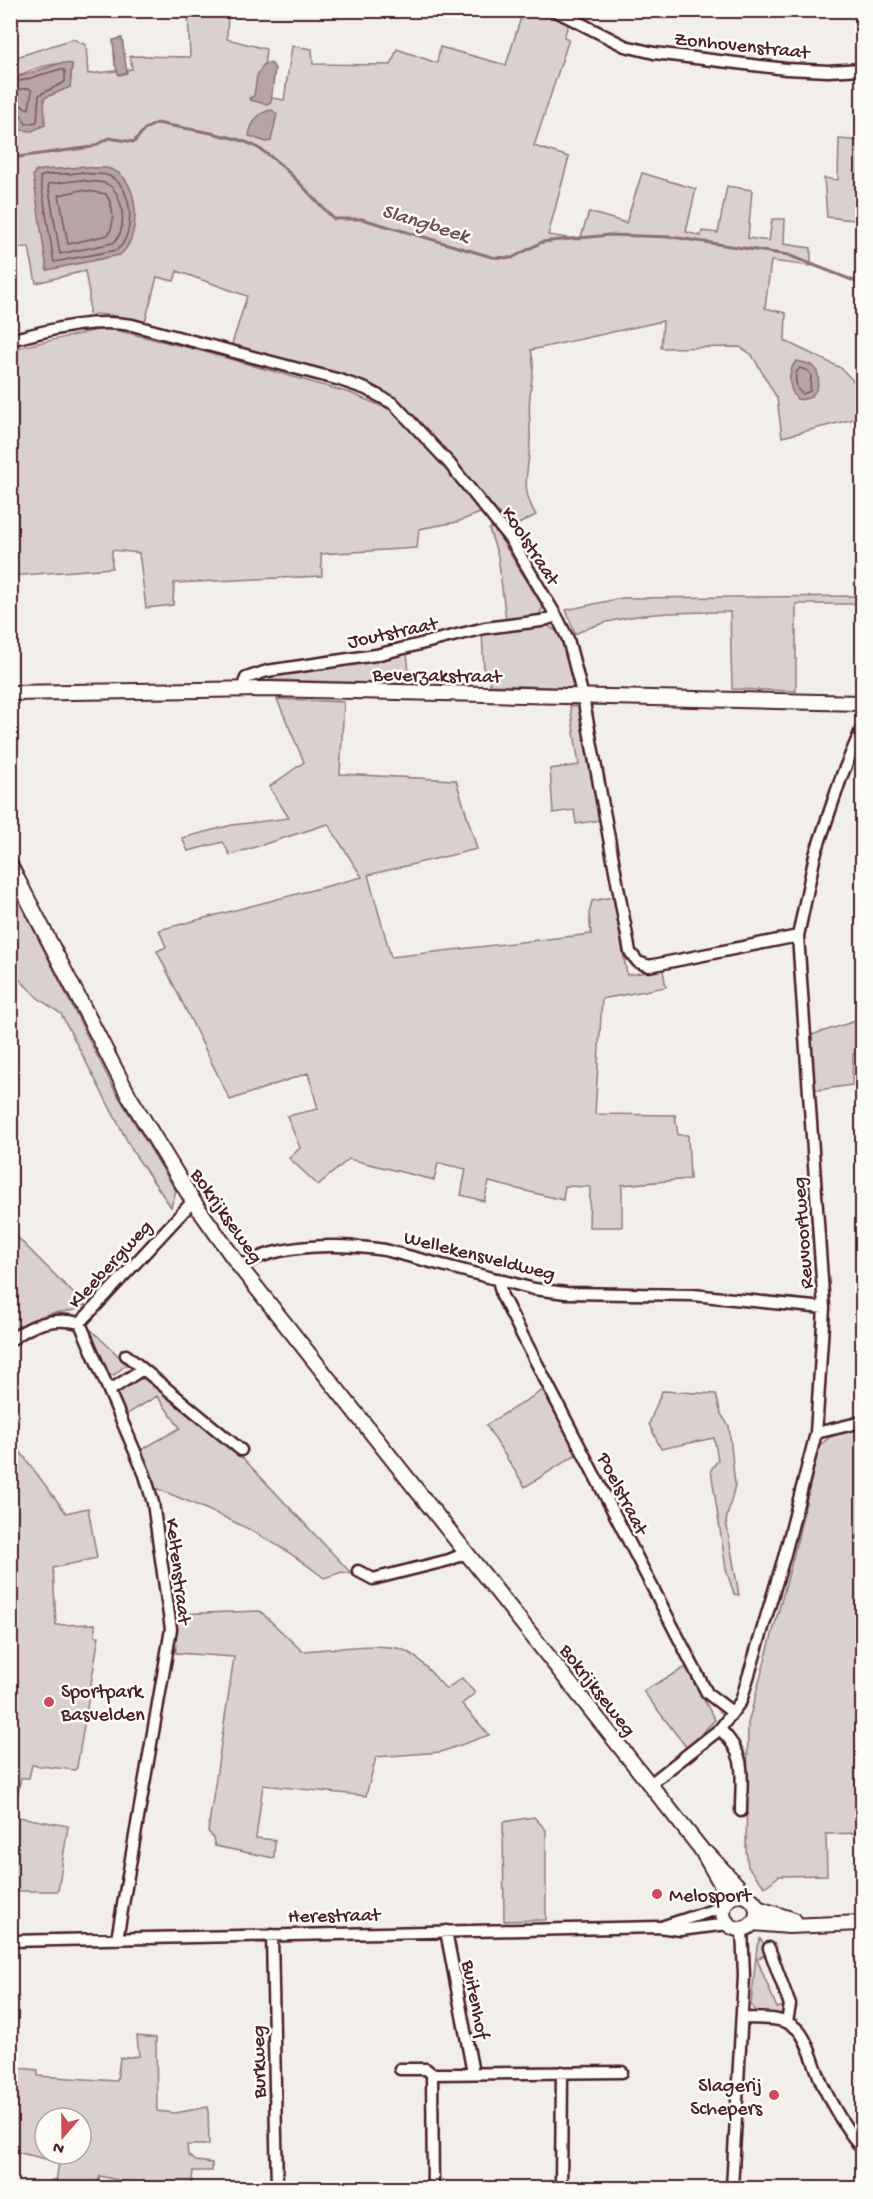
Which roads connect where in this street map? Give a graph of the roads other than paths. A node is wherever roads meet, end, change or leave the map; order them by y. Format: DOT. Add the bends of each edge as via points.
graph roads {
  1 [pos="554,10"];
  2 [pos="862,69"];
  3 [pos="10,340"];
  4 [pos="556,616"];
  5 [pos="242,689"];
  6 [pos="10,693"];
  7 [pos="583,697"];
  8 [pos="862,704"];
  9 [pos="862,728"];
  10 [pos="10,865"];
  11 [pos="798,936"];
  12 [pos="193,1201"];
  13 [pos="240,1267"];
  14 [pos="498,1279"];
  15 [pos="824,1308"];
  16 [pos="81,1323"];
  17 [pos="10,1341"];
  18 [pos="126,1355"];
  19 [pos="141,1370"];
  20 [pos="109,1391"];
  21 [pos="862,1422"];
  22 [pos="816,1433"];
  23 [pos="241,1450"];
  24 [pos="466,1553"];
  25 [pos="357,1570"];
  26 [pos="732,1712"];
  27 [pos="720,1729"];
  28 [pos="649,1785"];
  29 [pos="741,1811"];
  30 [pos="701,1850"];
  31 [pos="746,1895"];
  32 [pos="726,1903"];
  33 [pos="757,1908"];
  34 [pos="862,1923"];
  35 [pos="728,1924"];
  36 [pos="808,1924"];
  37 [pos="747,1926"];
  38 [pos="659,1927"];
  39 [pos="446,1931"];
  40 [pos="272,1935"];
  41 [pos="117,1939"];
  42 [pos="10,1941"];
  43 [pos="769,1948"];
  44 [pos="742,2018"];
  45 [pos="786,2022"];
  46 [pos="400,2069"];
  47 [pos="562,2072"];
  48 [pos="622,2072"];
  49 [pos="473,2073"];
  50 [pos="432,2074"];
  51 [pos="862,2149"];
  52 [pos="277,2188"];
  53 [pos="433,2188"];
  54 [pos="561,2188"];
  55 [pos="732,2188"];
  1 -- 2 [label="street, Zonhovenstraat" via="625,46 654,53 786,69"];
  3 -- 4 [label="street, Koolstraat" via="107,321 366,389 394,404 449,463 511,540"];
  4 -- 5 [label="street, Joutstraat" via="485,628 375,655 267,671 246,678"];
  4 -- 7 [label="street, Koolstraat" via="568,639"];
  5 -- 6 [label="street, Beverzakstraat"];
  5 -- 7 [label="street, Beverzakstraat"];
  7 -- 8 [label="street, Beverzakstraat"];
  7 -- 11 [label="street, Koolstraat" via="630,952 638,962 649,966"];
  9 -- 11 [label="street, Reuvoortweg" via="815,855"];
  10 -- 12 [label="street, Bokrijkseweg" via="129,1096"];
  11 -- 15 [label="street, Reuvoortweg"];
  12 -- 13 [label="street, Bokrijkseweg"];
  12 -- 16 [label="street, Kleebergweg"];
  13 -- 14 [label="street, Wellekensveldweg" via="264,1255 342,1245 385,1250"];
  13 -- 24 [label="street, Bokrijkseweg"];
  14 -- 15 [label="street, Wellekensveldweg" via="566,1293 693,1295"];
  14 -- 26 [label="street, Poelstraat" via="502,1296 707,1693"];
  15 -- 22 [label="street, Reuvoortweg"];
  16 -- 17 [label="street, Kleebergweg" via="54,1319 29,1328"];
  16 -- 20 [label="street, Keltenstraat"];
  18 -- 19 [label="street"];
  19 -- 20 [label="street"];
  19 -- 23 [label="street"];
  20 -- 41 [label="street, Keltenstraat" via="145,1474 153,1503 171,1629"];
  21 -- 22 [label="street"];
  22 -- 26 [label="street, Reuvoortweg" via="747,1686"];
  24 -- 25 [label="street" via="373,1579"];
  24 -- 28 [label="street, Bokrijkseweg"];
  26 -- 27 [label="street, Reuvoortweg"];
  27 -- 28 [label="street, Reuvoortweg"];
  27 -- 29 [label="street" via="738,1748 742,1765"];
  28 -- 30 [label="street, Bokrijkseweg"];
  30 -- 31 [label="street, Bokrijkseweg"];
  30 -- 32 [label="street, Bokrijkseweg"];
  31 -- 32 [label="street"];
  31 -- 33 [label="street"];
  32 -- 35 [label="street" via="723,1916"];
  32 -- 38 [label="street, Herestraat"];
  33 -- 36 [label="street"];
  33 -- 37 [label="street"];
  34 -- 36 [label="street"];
  35 -- 37 [label="street"];
  35 -- 38 [label="street, Herestraat" via="680,1930"];
  36 -- 37 [label="street"];
  37 -- 44 [label="street"];
  38 -- 39 [label="street, Herestraat"];
  39 -- 40 [label="street, Herestraat"];
  39 -- 49 [label="street, Buitenhof"];
  40 -- 41 [label="street, Herestraat"];
  40 -- 52 [label="street, Burkweg"];
  41 -- 42 [label="street, Herestraat"];
  43 -- 45 [label="street" via="790,2005"];
  44 -- 45 [label="street"];
  44 -- 55 [label="street"];
  45 -- 51 [label="street" via="803,2036 824,2088"];
  46 -- 50 [label="street" via="426,2069"];
  47 -- 48 [label="street"];
  47 -- 49 [label="street"];
  47 -- 54 [label="street"];
  49 -- 50 [label="street"];
  50 -- 53 [label="street"];
}
